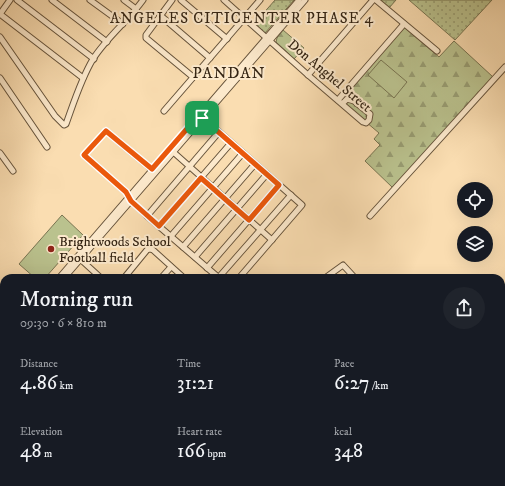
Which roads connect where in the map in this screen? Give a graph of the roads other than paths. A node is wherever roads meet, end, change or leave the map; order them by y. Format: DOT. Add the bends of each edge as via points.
graph roads {
  1 [pos="10,0"];
  2 [pos="17,0"];
  3 [pos="52,0"];
  4 [pos="90,0"];
  5 [pos="124,0"];
  6 [pos="143,0"];
  7 [pos="172,0"];
  8 [pos="181,0"];
  9 [pos="224,0"];
  10 [pos="259,0"];
  11 [pos="299,0"];
  12 [pos="305,0"];
  13 [pos="373,0"];
  14 [pos="376,0"];
  15 [pos="136,9"];
  16 [pos="0,14"];
  17 [pos="161,16"];
  18 [pos="244,18"];
  19 [pos="123,24"];
  20 [pos="404,24"];
  21 [pos="0,37"];
  22 [pos="227,39"];
  23 [pos="268,39"];
  24 [pos="107,42"];
  25 [pos="437,51"];
  26 [pos="210,58"];
  27 [pos="94,59"];
  28 [pos="505,67"];
  29 [pos="308,75"];
  30 [pos="193,77"];
  31 [pos="0,78"];
  32 [pos="83,78"];
  33 [pos="340,102"];
  34 [pos="164,111"];
  35 [pos="201,116"];
  36 [pos="219,132"];
  37 [pos="231,143"];
  38 [pos="47,147"];
  39 [pos="172,151"];
  40 [pos="0,153"];
  41 [pos="243,154"];
  42 [pos="255,164"];
  43 [pos="189,167"];
  44 [pos="13,171"];
  45 [pos="154,171"];
  46 [pos="267,174"];
  47 [pos="201,178"];
  48 [pos="279,185"];
  49 [pos="213,188"];
  50 [pos="291,195"];
  51 [pos="130,199"];
  52 [pos="225,199"];
  53 [pos="237,209"];
  54 [pos="147,216"];
  55 [pos="370,216"];
  56 [pos="249,220"];
  57 [pos="159,226"];
  58 [pos="261,230"];
  59 [pos="171,236"];
  60 [pos="272,240"];
  61 [pos="183,247"];
  62 [pos="195,257"];
  63 [pos="79,258"];
  64 [pos="171,267"];
  65 [pos="207,268"];
  66 [pos="64,274"];
  67 [pos="67,274"];
  68 [pos="97,274"];
  69 [pos="127,274"];
  70 [pos="165,274"];
  71 [pos="179,274"];
  72 [pos="214,274"];
  73 [pos="222,274"];
  74 [pos="242,274"];
  75 [pos="331,274"];
  76 [pos="351,274"];
  1 -- 16 [label="street"];
  2 -- 27 [label="street"];
  3 -- 24 [label="street"];
  4 -- 19 [label="street"];
  5 -- 15 [label="street"];
  6 -- 15 [label="street"];
  7 -- 17 [label="street"];
  8 -- 22 [label="street"];
  9 -- 18 [label="street, Don Anghel Street"];
  10 -- 18 [label="street"];
  11 -- 23 [label="street"];
  12 -- 23 [label="street"];
  13 -- 29 [label="street"];
  14 -- 20 [label="street"];
  15 -- 19 [label="street"];
  16 -- 32 [label="street"];
  17 -- 26 [label="street"];
  17 -- 30 [label="street" via="146,38"];
  18 -- 22 [label="street"];
  18 -- 23 [label="street, Don Anghel Street"];
  19 -- 24 [label="street"];
  20 -- 25 [label="street"];
  20 -- 33 [label="street"];
  21 -- 32 [label="street" via="64,125"];
  22 -- 26 [label="street"];
  23 -- 29 [label="street, Don Anghel Street"];
  23 -- 35 [label="street"];
  24 -- 27 [label="street"];
  26 -- 30 [label="street"];
  27 -- 32 [label="street"];
  28 -- 55 [label="street"];
  29 -- 33 [label="street, Don Anghel Street"];
  30 -- 34 [label="street"];
  31 -- 38 [label="street"];
  33 -- 33 [label="street, Don Anghel Street" via="351,99 370,114 369,120 363,122"];
  35 -- 36 [label="street"];
  35 -- 39 [label="street"];
  36 -- 37 [label="street"];
  36 -- 43 [label="street"];
  37 -- 41 [label="street"];
  37 -- 47 [label="street"];
  39 -- 43 [label="street"];
  39 -- 45 [label="street"];
  40 -- 44 [label="street"];
  41 -- 42 [label="street"];
  41 -- 49 [label="street"];
  42 -- 46 [label="street"];
  42 -- 52 [label="street"];
  43 -- 47 [label="street"];
  43 -- 54 [label="street"];
  45 -- 51 [label="street"];
  45 -- 51 [label="street" via="106,131 84,155 126,192"];
  46 -- 48 [label="street"];
  46 -- 53 [label="street"];
  47 -- 49 [label="street"];
  47 -- 57 [label="street"];
  48 -- 50 [label="street"];
  48 -- 56 [label="street"];
  49 -- 52 [label="street"];
  49 -- 59 [label="street"];
  50 -- 58 [label="street"];
  50 -- 60 [label="street" via="302,205"];
  51 -- 54 [label="street"];
  51 -- 63 [label="street"];
  52 -- 53 [label="street"];
  52 -- 61 [label="street"];
  53 -- 56 [label="street"];
  53 -- 62 [label="street"];
  54 -- 57 [label="street"];
  56 -- 58 [label="street"];
  56 -- 65 [label="street"];
  57 -- 59 [label="street"];
  58 -- 60 [label="street"];
  58 -- 73 [label="street"];
  59 -- 61 [label="street"];
  60 -- 74 [label="street"];
  61 -- 62 [label="street"];
  62 -- 65 [label="street"];
  63 -- 66 [label="street"];
  63 -- 67 [label="street"];
  63 -- 68 [label="street"];
  64 -- 69 [label="street" via="150,249"];
  64 -- 70 [label="street"];
  64 -- 71 [label="street"];
  65 -- 72 [label="street"];
  75 -- 76 [label="street" via="340,266 344,266"];
}
